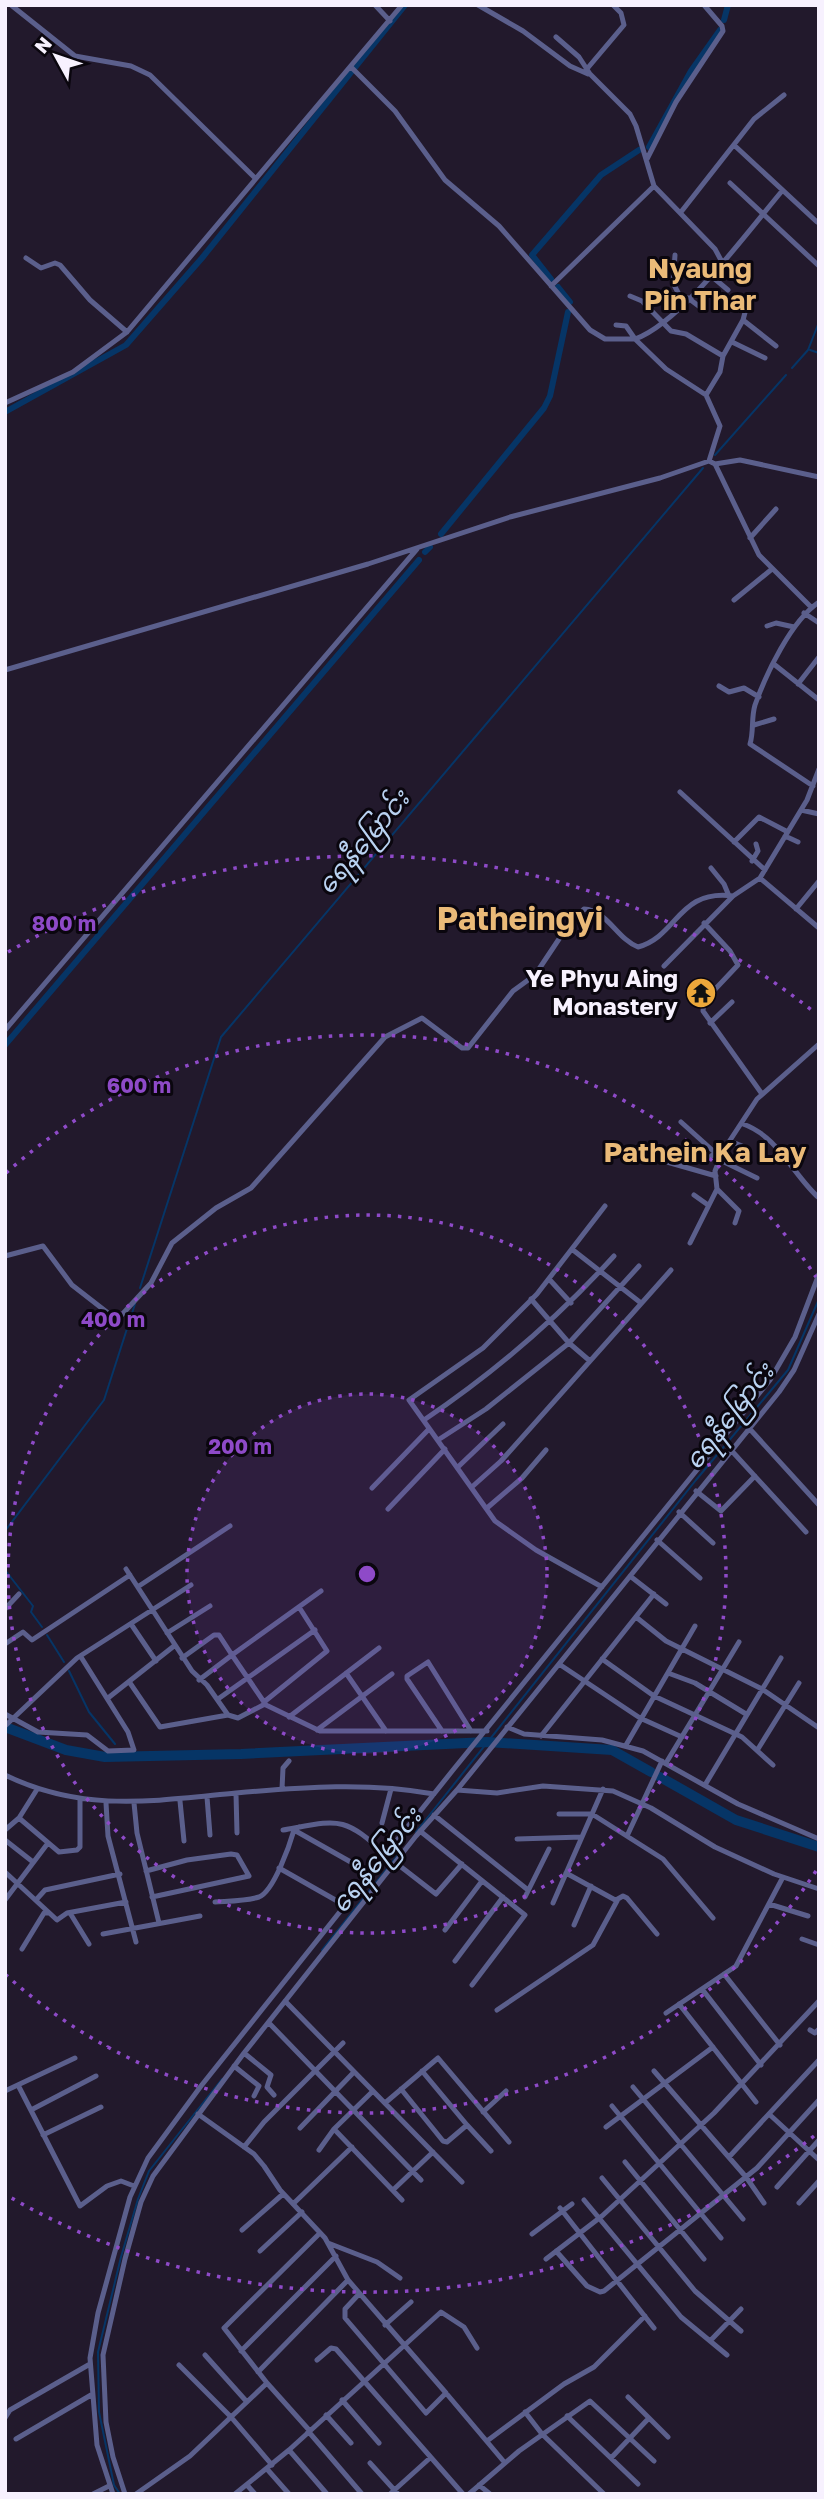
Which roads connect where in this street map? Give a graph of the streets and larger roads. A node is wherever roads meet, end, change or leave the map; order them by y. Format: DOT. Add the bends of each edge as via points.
graph roads {
  1 [pos="11,5"];
  2 [pos="375,5"];
  3 [pos="402,5"];
  4 [pos="478,5"];
  5 [pos="614,5"];
  6 [pos="704,5"];
  7 [pos="390,21"];
  8 [pos="556,37"];
  9 [pos="353,68"];
  10 [pos="588,72"];
  11 [pos="784,95"];
  12 [pos="734,145"];
  13 [pos="647,159"];
  14 [pos="255,178"];
  15 [pos="730,183"];
  16 [pos="654,186"];
  17 [pos="782,191"];
  18 [pos="681,212"];
  19 [pos="763,214"];
  20 [pos="817,222"];
  21 [pos="675,255"];
  22 [pos="26,258"];
  23 [pos="722,262"];
  24 [pos="819,266"];
  25 [pos="710,275"];
  26 [pos="551,286"];
  27 [pos="728,290"];
  28 [pos="630,296"];
  29 [pos="741,299"];
  30 [pos="685,300"];
  31 [pos="704,310"];
  32 [pos="743,320"];
  33 [pos="663,324"];
  34 [pos="616,325"];
  35 [pos="127,332"];
  36 [pos="635,339"];
  37 [pos="732,342"];
  38 [pos="776,346"];
  39 [pos="723,356"];
  40 [pos="765,358"];
  41 [pos="706,395"];
  42 [pos="5,403"];
  43 [pos="712,462"];
  44 [pos="819,477"];
  45 [pos="776,509"];
  46 [pos="750,538"];
  47 [pos="418,547"];
  48 [pos="772,569"];
  49 [pos="734,600"];
  50 [pos="819,602"];
  51 [pos="811,607"];
  52 [pos="804,613"];
  53 [pos="819,623"];
  54 [pos="767,626"];
  55 [pos="794,627"];
  56 [pos="819,657"];
  57 [pos="775,665"];
  58 [pos="5,670"];
  59 [pos="799,684"];
  60 [pos="719,686"];
  61 [pos="759,697"];
  62 [pos="818,698"];
  63 [pos="774,719"];
  64 [pos="754,725"];
  65 [pos="819,769"];
  66 [pos="813,786"];
  67 [pos="680,792"];
  68 [pos="801,810"];
  69 [pos="819,814"];
  70 [pos="785,834"];
  71 [pos="734,842"];
  72 [pos="798,842"];
  73 [pos="756,844"];
  74 [pos="752,861"];
  75 [pos="711,868"];
  76 [pos="765,870"];
  77 [pos="760,878"];
  78 [pos="819,881"];
  79 [pos="731,896"];
  80 [pos="796,909"];
  81 [pos="704,923"];
  82 [pos="819,928"];
  83 [pos="664,966"];
  84 [pos="733,1002"];
  85 [pos="710,1023"];
  86 [pos="5,1030"];
  87 [pos="819,1044"];
  88 [pos="762,1094"];
  89 [pos="681,1122"];
  90 [pos="743,1124"];
  91 [pos="730,1141"];
  92 [pos="742,1146"];
  93 [pos="702,1156"];
  94 [pos="719,1157"];
  95 [pos="667,1162"];
  96 [pos="716,1176"];
  97 [pos="757,1178"];
  98 [pos="717,1189"];
  99 [pos="694,1195"];
  100 [pos="819,1198"];
  101 [pos="708,1205"];
  102 [pos="605,1206"];
  103 [pos="735,1223"];
  104 [pos="690,1243"];
  105 [pos="573,1250"];
  106 [pos="5,1256"];
  107 [pos="614,1256"];
  108 [pos="639,1266"];
  109 [pos="601,1270"];
  110 [pos="671,1270"];
  111 [pos="819,1274"];
  112 [pos="549,1279"];
  113 [pos="621,1287"];
  114 [pos="531,1299"];
  115 [pos="571,1303"];
  116 [pos="641,1303"];
  117 [pos="819,1314"];
  118 [pos="550,1323"];
  119 [pos="569,1343"];
  120 [pos="590,1361"];
  121 [pos="424,1420"];
  122 [pos="503,1424"];
  123 [pos="748,1427"];
  124 [pos="429,1429"];
  125 [pos="438,1440"];
  126 [pos="445,1449"];
  127 [pos="730,1449"];
  128 [pos="546,1450"];
  129 [pos="458,1466"];
  130 [pos="755,1476"];
  131 [pos="473,1486"];
  132 [pos="372,1488"];
  133 [pos="695,1492"];
  134 [pos="819,1504"];
  135 [pos="487,1508"];
  136 [pos="388,1509"];
  137 [pos="679,1512"];
  138 [pos="230,1526"];
  139 [pos="806,1532"];
  140 [pos="657,1540"];
  141 [pos="713,1543"];
  142 [pos="126,1569"];
  143 [pos="130,1575"];
  144 [pos="630,1576"];
  145 [pos="700,1578"];
  146 [pos="191,1585"];
  147 [pos="139,1586"];
  148 [pos="602,1587"];
  149 [pos="321,1591"];
  150 [pos="19,1594"];
  151 [pos="654,1594"];
  152 [pos="666,1604"];
  153 [pos="210,1606"];
  154 [pos="299,1607"];
  155 [pos="5,1609"];
  156 [pos="153,1610"];
  157 [pos="636,1616"];
  158 [pos="131,1624"];
  159 [pos="695,1626"];
  160 [pos="315,1630"];
  161 [pos="167,1633"];
  162 [pos="738,1642"];
  163 [pos="5,1644"];
  164 [pos="174,1646"];
  165 [pos="682,1647"];
  166 [pos="379,1648"];
  167 [pos="232,1655"];
  168 [pos="80,1657"];
  169 [pos="182,1658"];
  170 [pos="781,1658"];
  171 [pos="602,1659"];
  172 [pos="156,1661"];
  173 [pos="559,1664"];
  174 [pos="723,1668"];
  175 [pos="346,1673"];
  176 [pos="668,1673"];
  177 [pos="392,1674"];
  178 [pos="199,1679"];
  179 [pos="248,1679"];
  180 [pos="585,1680"];
  181 [pos="130,1683"];
  182 [pos="799,1683"];
  183 [pos="762,1689"];
  184 [pos="709,1692"];
  185 [pos="362,1696"];
  186 [pos="654,1696"];
  187 [pos="108,1698"];
  188 [pos="218,1699"];
  189 [pos="264,1703"];
  190 [pos="785,1704"];
  191 [pos="695,1714"];
  192 [pos="746,1714"];
  193 [pos="228,1715"];
  194 [pos="8,1716"];
  195 [pos="289,1717"];
  196 [pos="639,1718"];
  197 [pos="5,1726"];
  198 [pos="507,1727"];
  199 [pos="819,1728"];
  200 [pos="317,1730"];
  201 [pos="386,1731"];
  202 [pos="442,1731"];
  203 [pos="471,1731"];
  204 [pos="487,1731"];
  205 [pos="733,1735"];
  206 [pos="541,1736"];
  207 [pos="682,1737"];
  208 [pos="626,1745"];
  209 [pos="758,1749"];
  210 [pos="289,1761"];
  211 [pos="663,1763"];
  212 [pos="773,1765"];
  213 [pos="5,1775"];
  214 [pos="705,1785"];
  215 [pos="282,1789"];
  216 [pos="391,1789"];
  217 [pos="603,1789"];
  218 [pos="457,1790"];
  219 [pos="36,1791"];
  220 [pos="438,1791"];
  221 [pos="236,1794"];
  222 [pos="207,1797"];
  223 [pos="449,1797"];
  224 [pos="80,1799"];
  225 [pos="180,1801"];
  226 [pos="106,1803"];
  227 [pos="134,1803"];
  228 [pos="643,1804"];
  229 [pos="559,1814"];
  230 [pos="592,1814"];
  231 [pos="434,1815"];
  232 [pos="19,1818"];
  233 [pos="382,1823"];
  234 [pos="6,1828"];
  235 [pos="296,1828"];
  236 [pos="283,1830"];
  237 [pos="420,1831"];
  238 [pos="237,1833"];
  239 [pos="210,1835"];
  240 [pos="627,1836"];
  241 [pos="582,1837"];
  242 [pos="517,1839"];
  243 [pos="819,1839"];
  244 [pos="5,1840"];
  245 [pos="184,1841"];
  246 [pos="48,1843"];
  247 [pos="549,1849"];
  248 [pos="386,1855"];
  249 [pos="33,1862"];
  250 [pos="396,1864"];
  251 [pos="462,1864"];
  252 [pos="279,1868"];
  253 [pos="146,1871"];
  254 [pos="5,1872"];
  255 [pos="566,1872"];
  256 [pos="120,1874"];
  257 [pos="372,1874"];
  258 [pos="783,1877"];
  259 [pos="482,1881"];
  260 [pos="22,1886"];
  261 [pos="591,1886"];
  262 [pos="819,1889"];
  263 [pos="152,1897"];
  264 [pos="503,1897"];
  265 [pos="5,1900"];
  266 [pos="36,1900"];
  267 [pos="616,1900"];
  268 [pos="126,1902"];
  269 [pos="215,1902"];
  270 [pos="553,1903"];
  271 [pos="769,1904"];
  272 [pos="346,1906"];
  273 [pos="48,1913"];
  274 [pos="70,1913"];
  275 [pos="200,1916"];
  276 [pos="808,1916"];
  277 [pos="713,1918"];
  278 [pos="159,1923"];
  279 [pos="575,1926"];
  280 [pos="132,1928"];
  281 [pos="445,1930"];
  282 [pos="103,1934"];
  283 [pos="657,1934"];
  284 [pos="802,1939"];
  285 [pos="136,1942"];
  286 [pos="89,1944"];
  287 [pos="819,1945"];
  288 [pos="22,1949"];
  289 [pos="455,1961"];
  290 [pos="724,1974"];
  291 [pos="472,1985"];
  292 [pos="702,1989"];
  293 [pos="285,2001"];
  294 [pos="819,2001"];
  295 [pos="679,2004"];
  296 [pos="497,2010"];
  297 [pos="666,2013"];
  298 [pos="269,2023"];
  299 [pos="819,2029"];
  300 [pos="810,2030"];
  301 [pos="343,2043"];
  302 [pos="780,2045"];
  303 [pos="713,2047"];
  304 [pos="335,2052"];
  305 [pos="244,2053"];
  306 [pos="75,2058"];
  307 [pos="819,2060"];
  308 [pos="761,2065"];
  309 [pos="234,2066"];
  310 [pos="422,2071"];
  311 [pos="654,2071"];
  312 [pos="316,2072"];
  313 [pos="354,2072"];
  314 [pos="96,2076"];
  315 [pos="665,2083"];
  316 [pos="742,2084"];
  317 [pos="19,2085"];
  318 [pos="633,2087"];
  319 [pos="401,2089"];
  320 [pos="5,2091"];
  321 [pos="335,2091"];
  322 [pos="373,2091"];
  323 [pos="506,2091"];
  324 [pos="274,2095"];
  325 [pos="254,2096"];
  326 [pos="643,2099"];
  327 [pos="819,2100"];
  328 [pos="756,2102"];
  329 [pos="385,2103"];
  330 [pos="612,2106"];
  331 [pos="101,2107"];
  332 [pos="31,2110"];
  333 [pos="354,2111"];
  334 [pos="483,2112"];
  335 [pos="198,2114"];
  336 [pos="769,2114"];
  337 [pos="621,2116"];
  338 [pos="701,2124"];
  339 [pos="467,2125"];
  340 [pos="607,2127"];
  341 [pos="300,2128"];
  342 [pos="334,2129"];
  343 [pos="789,2133"];
  344 [pos="43,2135"];
  345 [pos="819,2140"];
  346 [pos="509,2142"];
  347 [pos="680,2143"];
  348 [pos="244,2147"];
  349 [pos="352,2147"];
  350 [pos="320,2150"];
  351 [pos="491,2151"];
  352 [pos="808,2151"];
  353 [pos="433,2152"];
  354 [pos="729,2157"];
  355 [pos="819,2160"];
  356 [pos="625,2162"];
  357 [pos="660,2162"];
  358 [pos="412,2171"];
  359 [pos="746,2177"];
  360 [pos="602,2178"];
  361 [pos="421,2180"];
  362 [pos="640,2180"];
  363 [pos="462,2182"];
  364 [pos="819,2182"];
  365 [pos="134,2186"];
  366 [pos="776,2187"];
  367 [pos="393,2190"];
  368 [pos="283,2194"];
  369 [pos="723,2194"];
  370 [pos="620,2199"];
  371 [pos="402,2200"];
  372 [pos="584,2200"];
  373 [pos="764,2203"];
  374 [pos="799,2203"];
  375 [pos="293,2204"];
  376 [pos="572,2204"];
  377 [pos="561,2210"];
  378 [pos="302,2212"];
  379 [pos="701,2212"];
  380 [pos="599,2218"];
  381 [pos="743,2219"];
  382 [pos="680,2229"];
  383 [pos="242,2230"];
  384 [pos="320,2232"];
  385 [pos="579,2233"];
  386 [pos="532,2234"];
  387 [pos="721,2238"];
  388 [pos="328,2243"];
  389 [pos="658,2246"];
  390 [pos="260,2251"];
  391 [pos="556,2251"];
  392 [pos="336,2256"];
  393 [pos="546,2259"];
  394 [pos="704,2259"];
  395 [pos="637,2263"];
  396 [pos="400,2278"];
  397 [pos="348,2280"];
  398 [pos="617,2280"];
  399 [pos="359,2294"];
  400 [pos="411,2302"];
  401 [pos="741,2309"];
  402 [pos="98,2316"];
  403 [pos="109,2316"];
  404 [pos="645,2316"];
  405 [pos="729,2322"];
  406 [pos="385,2325"];
  407 [pos="654,2328"];
  408 [pos="741,2331"];
  409 [pos="710,2341"];
  410 [pos="402,2345"];
  411 [pos="477,2348"];
  412 [pos="241,2351"];
  413 [pos="205,2354"];
  414 [pos="727,2355"];
  415 [pos="317,2360"];
  416 [pos="383,2363"];
  417 [pos="90,2364"];
  418 [pos="179,2365"];
  419 [pos="258,2372"];
  420 [pos="363,2381"];
  421 [pos="267,2383"];
  422 [pos="446,2393"];
  423 [pos="91,2395"];
  424 [pos="628,2397"];
  425 [pos="342,2400"];
  426 [pos="247,2402"];
  427 [pos="526,2412"];
  428 [pos="326,2415"];
  429 [pos="567,2416"];
  430 [pos="231,2417"];
  431 [pos="5,2418"];
  432 [pos="649,2418"];
  433 [pos="309,2430"];
  434 [pos="542,2434"];
  435 [pos="668,2437"];
  436 [pos="630,2438"];
  437 [pos="16,2439"];
  438 [pos="487,2441"];
  439 [pos="379,2443"];
  440 [pos="351,2444"];
  441 [pos="289,2450"];
  442 [pos="430,2458"];
  443 [pos="611,2458"];
  444 [pos="654,2461"];
  445 [pos="370,2463"];
  446 [pos="505,2463"];
  447 [pos="270,2467"];
  448 [pos="638,2484"];
  449 [pos="247,2485"];
  450 [pos="479,2485"];
  451 [pos="109,2486"];
  452 [pos="394,2493"];
  453 [pos="93,2494"];
  454 [pos="113,2494"];
  455 [pos="125,2494"];
  456 [pos="136,2494"];
  457 [pos="235,2494"];
  458 [pos="255,2494"];
  459 [pos="289,2494"];
  460 [pos="327,2494"];
  461 [pos="362,2494"];
  462 [pos="463,2494"];
  463 [pos="469,2494"];
  464 [pos="490,2494"];
  465 [pos="604,2494"];
  1 -- 14 [label="street" via="75,56 131,66 150,75"];
  2 -- 7 [label="street"];
  3 -- 7 [label="street"];
  4 -- 10 [label="street" via="569,66"];
  5 -- 10 [label="street" via="624,25"];
  6 -- 13 [label="street" via="723,31 676,102"];
  7 -- 9 [label="street"];
  8 -- 10 [label="street"];
  9 -- 14 [label="street"];
  9 -- 26 [label="street" via="395,111 452,187 499,226"];
  10 -- 13 [label="street" via="630,114"];
  11 -- 12 [label="street" via="761,111"];
  12 -- 17 [label="street"];
  12 -- 18 [label="street"];
  13 -- 16 [label="street"];
  14 -- 35 [label="street"];
  15 -- 19 [label="street"];
  16 -- 18 [label="street"];
  16 -- 26 [label="street"];
  17 -- 19 [label="street"];
  17 -- 20 [label="street"];
  18 -- 23 [label="street" via="716,249"];
  19 -- 23 [label="street"];
  19 -- 24 [label="street"];
  21 -- 30 [label="street" via="673,283"];
  22 -- 35 [label="street" via="41,268 60,265 90,300"];
  23 -- 25 [label="street"];
  25 -- 27 [label="street"];
  25 -- 30 [label="street"];
  26 -- 36 [label="street" via="600,337"];
  28 -- 33 [label="street" via="642,301"];
  29 -- 32 [label="street" via="747,304"];
  30 -- 31 [label="street"];
  30 -- 33 [label="street"];
  32 -- 37 [label="street"];
  32 -- 38 [label="street"];
  33 -- 36 [label="street"];
  33 -- 39 [label="street"];
  34 -- 36 [label="street" via="626,326"];
  35 -- 42 [label="street" via="73,372"];
  36 -- 41 [label="street" via="666,369"];
  37 -- 39 [label="street"];
  37 -- 40 [label="street"];
  39 -- 41 [label="street"];
  41 -- 43 [label="street" via="720,426"];
  43 -- 44 [label="street" via="740,460"];
  43 -- 46 [label="street"];
  43 -- 47 [label="street"];
  45 -- 46 [label="street"];
  46 -- 48 [label="street"];
  47 -- 58 [label="street"];
  47 -- 86 [label="street"];
  48 -- 49 [label="street"];
  48 -- 51 [label="street"];
  50 -- 51 [label="street"];
  51 -- 52 [label="street"];
  52 -- 53 [label="street"];
  52 -- 55 [label="street"];
  54 -- 55 [label="street"];
  55 -- 57 [label="street"];
  56 -- 59 [label="street"];
  57 -- 59 [label="street"];
  57 -- 61 [label="street"];
  59 -- 62 [label="street"];
  60 -- 61 [label="street" via="727,691 744,688"];
  61 -- 64 [label="street"];
  63 -- 64 [label="street"];
  64 -- 66 [label="street" via="750,744"];
  65 -- 66 [label="street"];
  66 -- 68 [label="street"];
  67 -- 71 [label="street"];
  68 -- 69 [label="street"];
  68 -- 70 [label="street"];
  70 -- 71 [label="street" via="760,817"];
  70 -- 72 [label="street"];
  70 -- 76 [label="street"];
  71 -- 74 [label="street"];
  73 -- 74 [label="street" via="758,851"];
  74 -- 76 [label="street"];
  75 -- 79 [label="street"];
  76 -- 77 [label="street"];
  77 -- 79 [label="street"];
  77 -- 80 [label="street"];
  78 -- 80 [label="street"];
  79 -- 81 [label="street"];
  79 -- 106 [label="street" via="699,898 638,947 600,914 584,909 546,961 513,991 468,1048 422,1018 385,1037 251,1188 172,1242 151,1283 117,1320 72,1286 43,1246"];
  80 -- 82 [label="street"];
  81 -- 83 [label="street"];
  81 -- 85 [label="street" via="738,965 704,1001 702,1007"];
  84 -- 85 [label="street"];
  85 -- 88 [label="street"];
  87 -- 88 [label="street"];
  88 -- 90 [label="street"];
  89 -- 94 [label="street"];
  90 -- 91 [label="street"];
  90 -- 100 [label="street" via="775,1146"];
  91 -- 92 [label="street"];
  91 -- 94 [label="street"];
  93 -- 94 [label="street"];
  94 -- 96 [label="street"];
  94 -- 97 [label="street"];
  95 -- 96 [label="street"];
  96 -- 98 [label="street"];
  98 -- 101 [label="street"];
  98 -- 103 [label="street" via="737,1208"];
  99 -- 101 [label="street"];
  101 -- 104 [label="street"];
  102 -- 105 [label="street"];
  105 -- 109 [label="street"];
  105 -- 112 [label="street"];
  107 -- 109 [label="street"];
  108 -- 113 [label="street"];
  109 -- 113 [label="street"];
  109 -- 115 [label="street"];
  110 -- 116 [label="street"];
  111 -- 148 [label="street" via="784,1360"];
  112 -- 114 [label="street"];
  112 -- 115 [label="street"];
  113 -- 116 [label="street"];
  113 -- 119 [label="street"];
  114 -- 118 [label="street"];
  114 -- 121 [label="street" via="483,1348 410,1397"];
  115 -- 118 [label="street"];
  116 -- 120 [label="street"];
  117 -- 123 [label="street" via="794,1370"];
  118 -- 119 [label="street"];
  118 -- 121 [label="street" via="494,1371"];
  119 -- 120 [label="street"];
  119 -- 125 [label="street" via="486,1409"];
  120 -- 131 [label="street"];
  121 -- 124 [label="street"];
  122 -- 129 [label="street"];
  123 -- 127 [label="street"];
  123 -- 134 [label="street"];
  124 -- 125 [label="street"];
  124 -- 132 [label="street"];
  125 -- 126 [label="street"];
  126 -- 129 [label="street"];
  126 -- 136 [label="street"];
  127 -- 130 [label="street"];
  127 -- 133 [label="street"];
  128 -- 135 [label="street"];
  129 -- 131 [label="street"];
  130 -- 133 [label="street" via="721,1511"];
  130 -- 139 [label="street"];
  131 -- 135 [label="street"];
  133 -- 137 [label="street"];
  135 -- 148 [label="street" via="514,1536"];
  137 -- 140 [label="street"];
  137 -- 141 [label="street"];
  138 -- 147 [label="street"];
  140 -- 144 [label="street"];
  140 -- 145 [label="street"];
  142 -- 143 [label="street"];
  143 -- 147 [label="street"];
  143 -- 163 [label="street" via="32,1640 23,1632"];
  144 -- 151 [label="street"];
  144 -- 173 [label="street"];
  146 -- 156 [label="street"];
  147 -- 156 [label="street"];
  148 -- 204 [label="street"];
  149 -- 154 [label="street"];
  150 -- 155 [label="street"];
  151 -- 152 [label="street"];
  151 -- 157 [label="street"];
  153 -- 161 [label="street"];
  154 -- 160 [label="street"];
  154 -- 167 [label="street"];
  156 -- 158 [label="street"];
  156 -- 161 [label="street"];
  157 -- 165 [label="street" via="666,1641"];
  157 -- 171 [label="street"];
  158 -- 168 [label="street"];
  158 -- 172 [label="street"];
  159 -- 165 [label="street"];
  160 -- 179 [label="street"];
  160 -- 189 [label="street" via="326,1653"];
  161 -- 164 [label="street"];
  162 -- 174 [label="street"];
  164 -- 169 [label="street"];
  164 -- 172 [label="street"];
  165 -- 174 [label="street"];
  165 -- 176 [label="street"];
  166 -- 175 [label="street"];
  167 -- 169 [label="street" via="216,1634"];
  167 -- 178 [label="street"];
  167 -- 179 [label="street"];
  168 -- 187 [label="street"];
  168 -- 194 [label="street"];
  169 -- 178 [label="street"];
  170 -- 183 [label="street"];
  171 -- 180 [label="street"];
  171 -- 186 [label="street"];
  172 -- 181 [label="street"];
  173 -- 180 [label="street"];
  173 -- 198 [label="street"];
  174 -- 183 [label="street"];
  174 -- 184 [label="street"];
  175 -- 185 [label="street"];
  175 -- 195 [label="street"];
  176 -- 184 [label="street"];
  176 -- 186 [label="street"];
  177 -- 185 [label="street"];
  178 -- 188 [label="street"];
  179 -- 188 [label="street"];
  179 -- 189 [label="street"];
  180 -- 196 [label="street"];
  180 -- 206 [label="street"];
  181 -- 187 [label="street"];
  181 -- 193 [label="street" via="160,1727"];
  182 -- 190 [label="street"];
  183 -- 190 [label="street"];
  183 -- 192 [label="street"];
  184 -- 191 [label="street"];
  184 -- 192 [label="street"];
  185 -- 200 [label="street"];
  185 -- 201 [label="street"];
  186 -- 191 [label="street"];
  186 -- 196 [label="street"];
  187 -- 194 [label="street" via="134,1750 108,1751 88,1735 38,1732"];
  188 -- 193 [label="street"];
  189 -- 193 [label="street" via="238,1718"];
  189 -- 195 [label="street"];
  190 -- 199 [label="street"];
  190 -- 209 [label="street"];
  191 -- 205 [label="street"];
  191 -- 207 [label="street"];
  192 -- 205 [label="street"];
  194 -- 197 [label="street"];
  195 -- 200 [label="street"];
  196 -- 207 [label="street"];
  196 -- 208 [label="street"];
  198 -- 206 [label="street"];
  198 -- 218 [label="street"];
  200 -- 201 [label="street"];
  201 -- 202 [label="street"];
  202 -- 203 [label="street"];
  202 -- 203 [label="street" via="407,1679 428,1662"];
  203 -- 204 [label="street"];
  204 -- 220 [label="street"];
  205 -- 209 [label="street"];
  205 -- 214 [label="street"];
  206 -- 208 [label="street"];
  207 -- 211 [label="street"];
  208 -- 211 [label="street"];
  209 -- 212 [label="street"];
  210 -- 215 [label="street" via="283,1768"];
  211 -- 214 [label="street"];
  211 -- 228 [label="street"];
  213 -- 219 [label="street"];
  214 -- 243 [label="street"];
  215 -- 216 [label="street" via="355,1785"];
  215 -- 221 [label="street"];
  216 -- 220 [label="street"];
  216 -- 233 [label="street"];
  217 -- 218 [label="street"];
  217 -- 228 [label="street"];
  217 -- 230 [label="street"];
  218 -- 223 [label="street"];
  219 -- 224 [label="street"];
  219 -- 232 [label="street"];
  220 -- 223 [label="street"];
  220 -- 248 [label="street"];
  221 -- 222 [label="street"];
  221 -- 238 [label="street"];
  222 -- 225 [label="street"];
  222 -- 239 [label="street"];
  223 -- 231 [label="street"];
  224 -- 226 [label="street"];
  224 -- 246 [label="street" via="78,1849 61,1853"];
  225 -- 227 [label="street"];
  225 -- 245 [label="street"];
  226 -- 227 [label="street"];
  226 -- 256 [label="street" via="108,1836"];
  227 -- 253 [label="street"];
  228 -- 240 [label="street"];
  228 -- 258 [label="street" via="715,1847"];
  229 -- 230 [label="street"];
  230 -- 240 [label="street"];
  230 -- 241 [label="street"];
  231 -- 237 [label="street"];
  231 -- 247 [label="street" via="527,1894"];
  232 -- 234 [label="street"];
  232 -- 246 [label="street"];
  235 -- 236 [label="street"];
  235 -- 248 [label="street" via="340,1822 361,1832"];
  235 -- 252 [label="street"];
  235 -- 257 [label="street"];
  237 -- 250 [label="street"];
  237 -- 251 [label="street"];
  240 -- 277 [label="street" via="668,1863"];
  241 -- 242 [label="street"];
  241 -- 255 [label="street"];
  244 -- 249 [label="street"];
  246 -- 249 [label="street"];
  248 -- 257 [label="street"];
  249 -- 260 [label="street"];
  250 -- 251 [label="street" via="435,1894"];
  250 -- 293 [label="street"];
  251 -- 259 [label="street"];
  252 -- 269 [label="street" via="261,1896"];
  252 -- 272 [label="street"];
  253 -- 263 [label="street"];
  253 -- 263 [label="street" via="234,1854 249,1871 249,1876"];
  254 -- 260 [label="street"];
  255 -- 261 [label="street"];
  255 -- 270 [label="street"];
  256 -- 266 [label="street" via="46,1890"];
  256 -- 268 [label="street"];
  257 -- 272 [label="street"];
  258 -- 262 [label="street"];
  258 -- 271 [label="street"];
  259 -- 264 [label="street"];
  259 -- 281 [label="street"];
  260 -- 265 [label="street"];
  260 -- 266 [label="street"];
  261 -- 267 [label="street"];
  261 -- 279 [label="street"];
  263 -- 278 [label="street"];
  264 -- 289 [label="street"];
  264 -- 291 [label="street" via="525,1915"];
  266 -- 273 [label="street"];
  267 -- 283 [label="street" via="627,1898"];
  267 -- 296 [label="street" via="593,1945"];
  268 -- 274 [label="street"];
  268 -- 280 [label="street"];
  271 -- 276 [label="street"];
  271 -- 290 [label="street" via="736,1966"];
  272 -- 365 [label="street" via="178,2116"];
  273 -- 274 [label="street" via="57,1920"];
  273 -- 288 [label="street"];
  274 -- 286 [label="street"];
  275 -- 278 [label="street"];
  278 -- 280 [label="street"];
  280 -- 282 [label="street"];
  280 -- 285 [label="street"];
  284 -- 287 [label="street"];
  290 -- 292 [label="street"];
  290 -- 302 [label="street"];
  292 -- 295 [label="street"];
  292 -- 308 [label="street"];
  293 -- 298 [label="street"];
  293 -- 304 [label="street"];
  294 -- 302 [label="street"];
  295 -- 297 [label="street"];
  295 -- 303 [label="street"];
  298 -- 305 [label="street"];
  298 -- 312 [label="street"];
  299 -- 300 [label="street" via="816,2033"];
  301 -- 304 [label="street"];
  302 -- 308 [label="street"];
  303 -- 315 [label="street"];
  303 -- 316 [label="street"];
  304 -- 312 [label="street"];
  304 -- 313 [label="street"];
  305 -- 309 [label="street"];
  305 -- 324 [label="street" via="271,2075 267,2087"];
  306 -- 317 [label="street"];
  307 -- 336 [label="street"];
  308 -- 316 [label="street"];
  309 -- 325 [label="street" via="259,2086"];
  309 -- 335 [label="street"];
  310 -- 319 [label="street"];
  310 -- 334 [label="street" via="438,2058"];
  310 -- 339 [label="street"];
  311 -- 315 [label="street"];
  312 -- 321 [label="street"];
  312 -- 348 [label="street"];
  313 -- 321 [label="street"];
  313 -- 322 [label="street"];
  314 -- 332 [label="street"];
  315 -- 326 [label="street"];
  315 -- 338 [label="street"];
  316 -- 328 [label="street"];
  316 -- 338 [label="street"];
  317 -- 320 [label="street"];
  317 -- 332 [label="street"];
  318 -- 326 [label="street"];
  319 -- 329 [label="street"];
  319 -- 339 [label="street" via="445,2142"];
  321 -- 333 [label="street"];
  321 -- 341 [label="street"];
  322 -- 329 [label="street"];
  322 -- 333 [label="street"];
  323 -- 334 [label="street"];
  326 -- 337 [label="street"];
  326 -- 347 [label="street"];
  327 -- 343 [label="street"];
  329 -- 353 [label="street"];
  330 -- 337 [label="street"];
  331 -- 344 [label="street"];
  332 -- 344 [label="street"];
  333 -- 342 [label="street"];
  333 -- 358 [label="street"];
  334 -- 346 [label="street"];
  335 -- 348 [label="street"];
  335 -- 403 [label="street" via="153,2176 141,2202"];
  336 -- 343 [label="street"];
  336 -- 354 [label="street"];
  337 -- 340 [label="street"];
  337 -- 357 [label="street"];
  338 -- 347 [label="street"];
  338 -- 354 [label="street"];
  339 -- 351 [label="street"];
  342 -- 349 [label="street"];
  342 -- 350 [label="street"];
  343 -- 352 [label="street"];
  343 -- 359 [label="street"];
  344 -- 365 [label="street" via="80,2206 107,2186 121,2181"];
  345 -- 352 [label="street"];
  347 -- 357 [label="street"];
  347 -- 369 [label="street"];
  348 -- 368 [label="street"];
  349 -- 367 [label="street"];
  349 -- 375 [label="street"];
  352 -- 355 [label="street"];
  352 -- 366 [label="street"];
  353 -- 358 [label="street"];
  353 -- 363 [label="street"];
  354 -- 359 [label="street"];
  356 -- 362 [label="street"];
  357 -- 362 [label="street"];
  357 -- 379 [label="street"];
  358 -- 361 [label="street"];
  358 -- 367 [label="street"];
  359 -- 369 [label="street"];
  359 -- 373 [label="street"];
  360 -- 370 [label="street"];
  362 -- 370 [label="street"];
  362 -- 382 [label="street"];
  364 -- 374 [label="street"];
  365 -- 402 [label="street"];
  367 -- 371 [label="street"];
  368 -- 375 [label="street"];
  368 -- 383 [label="street"];
  369 -- 379 [label="street"];
  369 -- 381 [label="street"];
  370 -- 380 [label="street"];
  370 -- 389 [label="street"];
  372 -- 380 [label="street"];
  375 -- 378 [label="street"];
  376 -- 377 [label="street"];
  377 -- 385 [label="street"];
  377 -- 386 [label="street"];
  378 -- 384 [label="street"];
  378 -- 390 [label="street"];
  379 -- 382 [label="street"];
  379 -- 387 [label="street"];
  380 -- 385 [label="street"];
  380 -- 395 [label="street"];
  382 -- 389 [label="street"];
  382 -- 394 [label="street"];
  384 -- 388 [label="street"];
  384 -- 412 [label="street" via="224,2328"];
  385 -- 391 [label="street"];
  385 -- 398 [label="street"];
  388 -- 392 [label="street"];
  388 -- 396 [label="street" via="377,2262"];
  389 -- 395 [label="street"];
  389 -- 405 [label="street" via="695,2291"];
  391 -- 393 [label="street"];
  391 -- 398 [label="street" via="592,2288 604,2291"];
  392 -- 397 [label="street"];
  392 -- 412 [label="street"];
  395 -- 398 [label="street"];
  395 -- 409 [label="street" via="681,2317"];
  397 -- 399 [label="street"];
  397 -- 419 [label="street"];
  398 -- 404 [label="street"];
  399 -- 406 [label="street"];
  399 -- 416 [label="street" via="345,2309 345,2317"];
  400 -- 406 [label="street"];
  401 -- 405 [label="street"];
  402 -- 403 [label="street"];
  402 -- 417 [label="street"];
  403 -- 455 [label="street" via="102,2386 113,2458"];
  404 -- 407 [label="street"];
  404 -- 427 [label="street" via="594,2367"];
  405 -- 408 [label="street"];
  405 -- 409 [label="street"];
  406 -- 410 [label="street"];
  409 -- 414 [label="street"];
  410 -- 411 [label="street" via="444,2312 464,2327"];
  410 -- 416 [label="street"];
  410 -- 422 [label="street"];
  412 -- 419 [label="street"];
  413 -- 426 [label="street"];
  415 -- 420 [label="street" via="333,2348"];
  416 -- 420 [label="street"];
  416 -- 422 [label="street" via="426,2413"];
  417 -- 423 [label="street"];
  417 -- 431 [label="street" via="10,2410"];
  418 -- 430 [label="street"];
  419 -- 421 [label="street"];
  420 -- 425 [label="street"];
  420 -- 442 [label="street"];
  421 -- 426 [label="street"];
  421 -- 433 [label="street"];
  422 -- 438 [label="street"];
  423 -- 437 [label="street"];
  423 -- 451 [label="street" via="97,2445"];
  424 -- 432 [label="street"];
  425 -- 428 [label="street"];
  425 -- 439 [label="street"];
  426 -- 430 [label="street"];
  427 -- 434 [label="street"];
  427 -- 438 [label="street"];
  428 -- 433 [label="street"];
  428 -- 440 [label="street"];
  429 -- 434 [label="street"];
  429 -- 436 [label="street" via="592,2401"];
  429 -- 443 [label="street"];
  430 -- 447 [label="street"];
  430 -- 456 [label="street" via="190,2456"];
  432 -- 435 [label="street"];
  432 -- 436 [label="street"];
  433 -- 441 [label="street"];
  433 -- 461 [label="street"];
  434 -- 446 [label="street"];
  434 -- 465 [label="street"];
  436 -- 443 [label="street"];
  436 -- 444 [label="street"];
  438 -- 446 [label="street"];
  441 -- 447 [label="street"];
  441 -- 460 [label="street"];
  442 -- 452 [label="street"];
  442 -- 462 [label="street"];
  443 -- 448 [label="street"];
  445 -- 452 [label="street"];
  446 -- 450 [label="street"];
  447 -- 449 [label="street"];
  447 -- 459 [label="street"];
  449 -- 457 [label="street"];
  449 -- 458 [label="street"];
  450 -- 463 [label="street"];
  450 -- 464 [label="street"];
  451 -- 453 [label="street"];
  451 -- 454 [label="street"];
}
